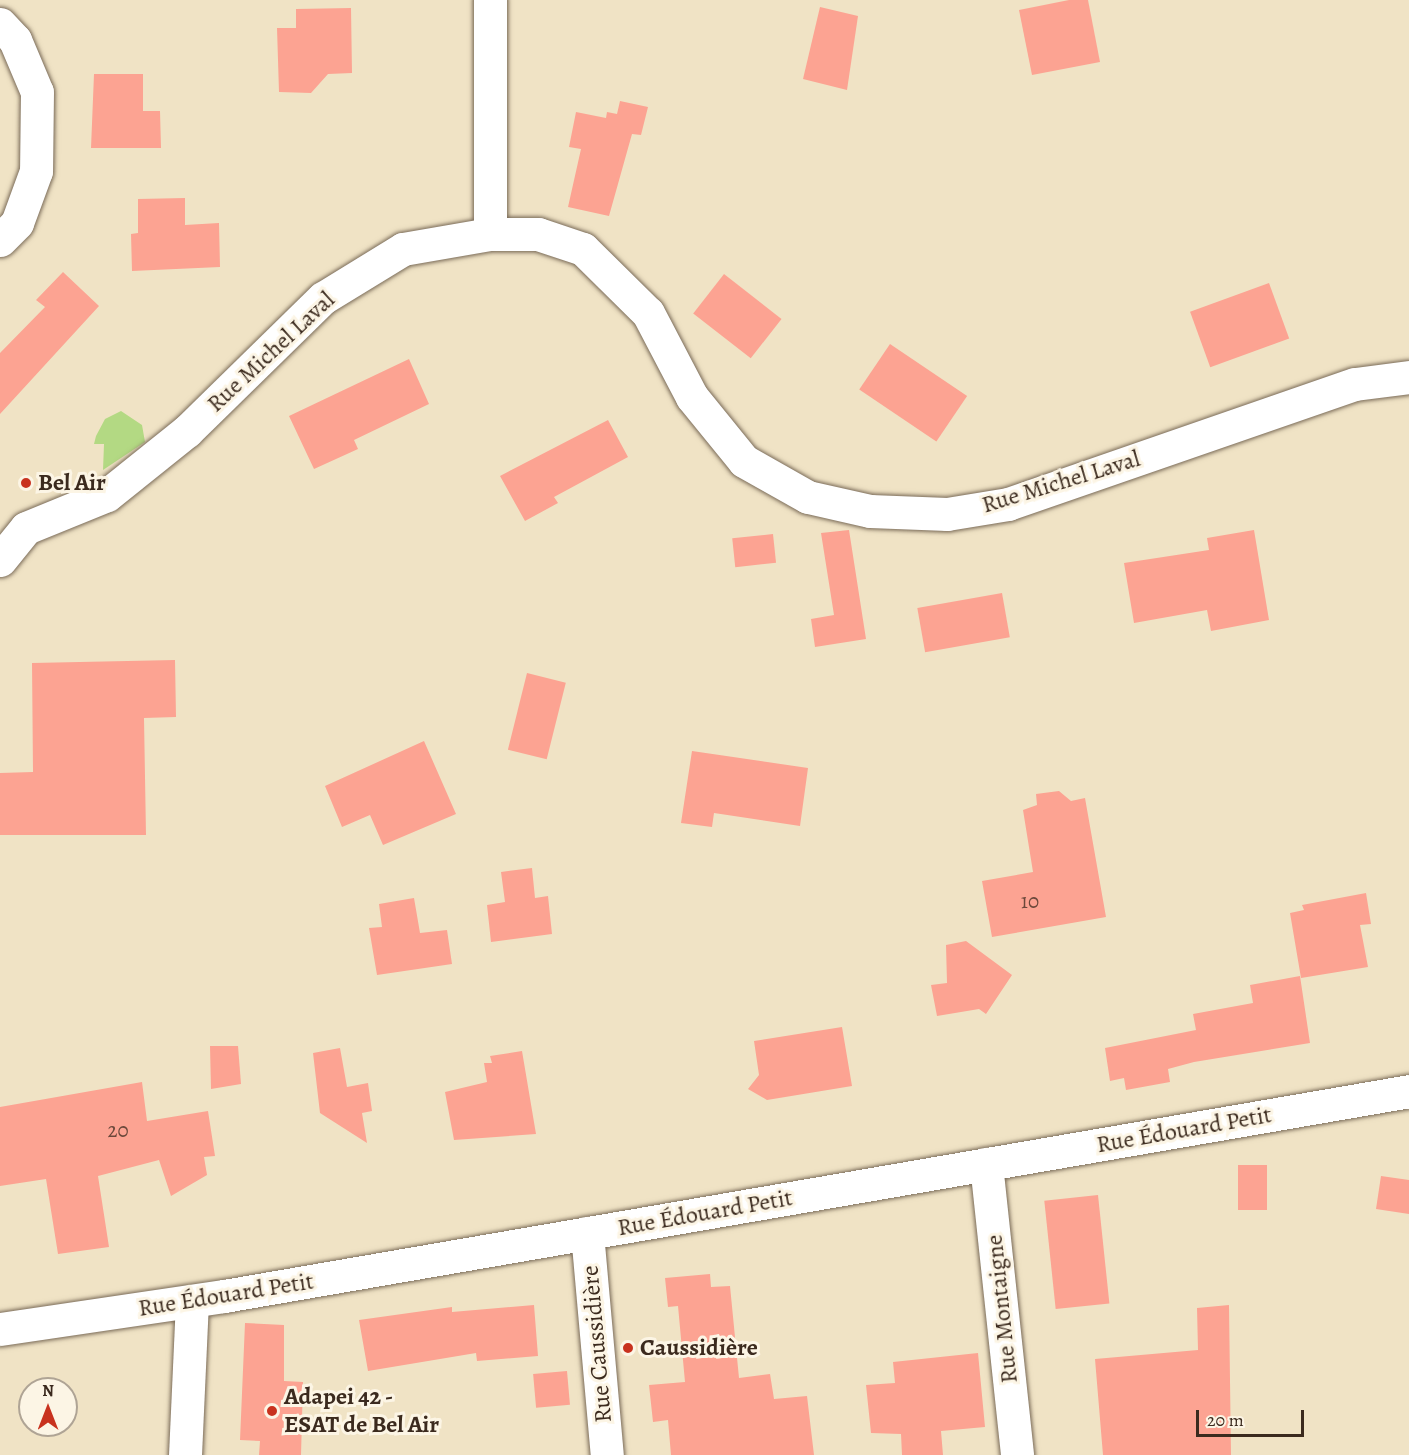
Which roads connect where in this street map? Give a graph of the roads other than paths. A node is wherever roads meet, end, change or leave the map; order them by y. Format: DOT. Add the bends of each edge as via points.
graph roads {
  1 [pos="490,0"];
  2 [pos="0,24"];
  3 [pos="490,234"];
  4 [pos="0,240"];
  5 [pos="1409,377"];
  6 [pos="0,560"];
  7 [pos="1409,1091"];
  8 [pos="986,1164"];
  9 [pos="587,1233"];
  10 [pos="192,1301"];
  11 [pos="0,1329"];
  12 [pos="185,1455"];
  13 [pos="607,1455"];
  14 [pos="1017,1455"];
  1 -- 3 [label="street"];
  2 -- 4 [label="street" via="15,40 37,92 36,171 17,223"];
  3 -- 5 [label="street, Rue Michel Laval" via="538,234 583,249 648,314 692,397 744,460 808,497 870,511 947,514 1008,504 1355,384"];
  3 -- 6 [label="street, Rue Michel Laval" via="403,249 322,298 187,430 107,495 26,528"];
  7 -- 8 [label="street, Rue Édouard Petit"];
  8 -- 9 [label="street, Rue Édouard Petit"];
  8 -- 14 [label="street, Rue Montaigne"];
  9 -- 10 [label="street, Rue Édouard Petit"];
  9 -- 13 [label="street, Rue Caussidière"];
  10 -- 11 [label="street, Rue Édouard Petit"];
  10 -- 12 [label="street"];
}
